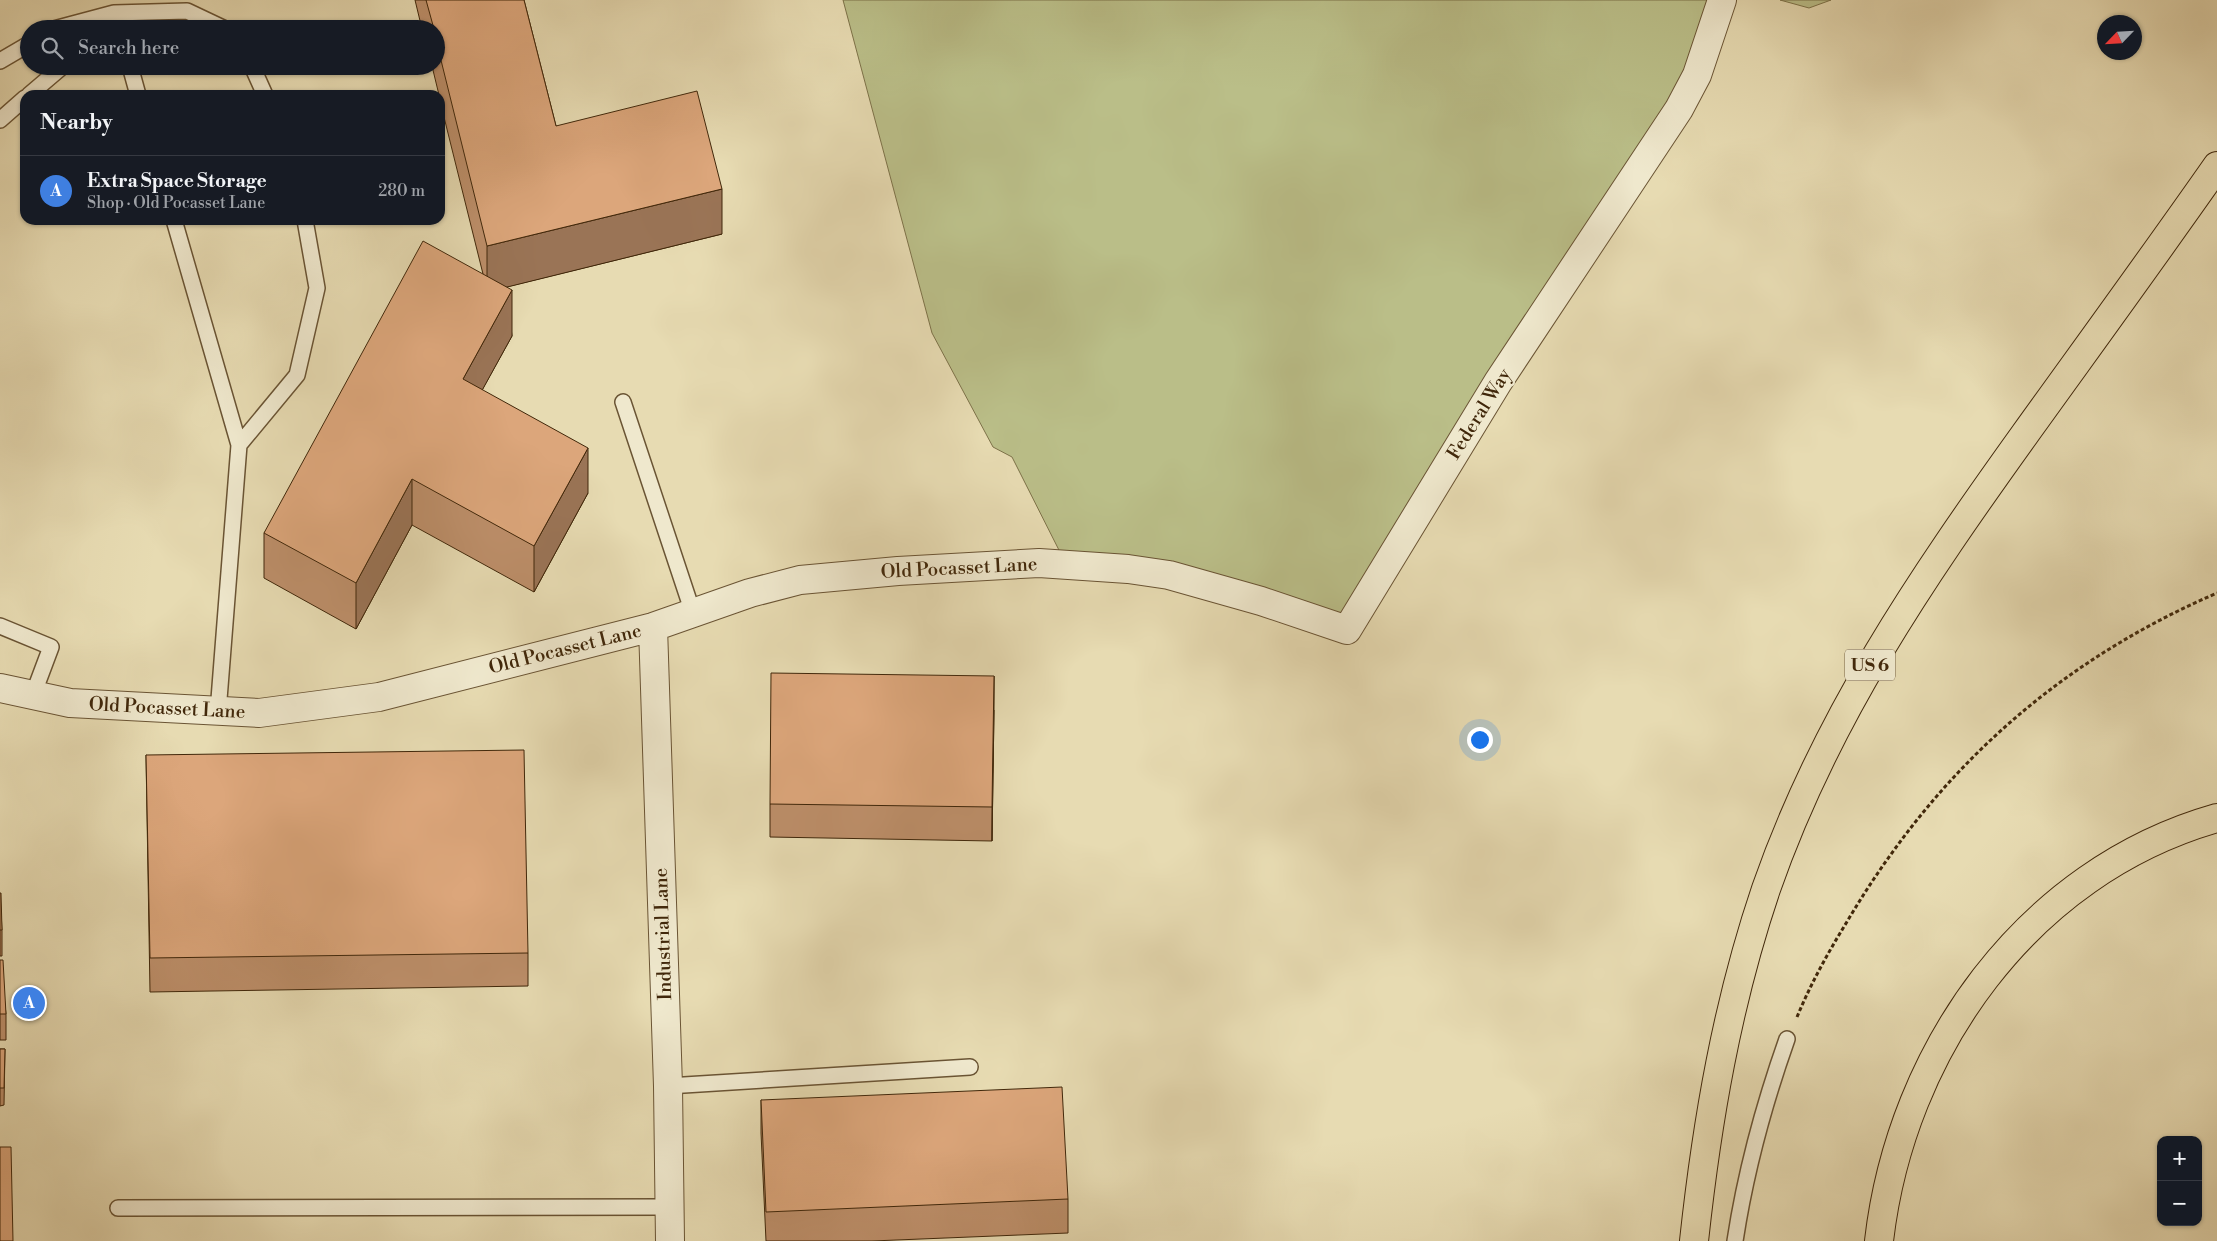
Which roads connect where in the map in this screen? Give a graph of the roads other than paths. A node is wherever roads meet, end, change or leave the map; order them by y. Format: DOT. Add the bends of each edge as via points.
graph roads {
  1 [pos="1722,0"];
  2 [pos="114,13"];
  3 [pos="88,20"];
  4 [pos="108,20"];
  5 [pos="116,20"];
  6 [pos="206,20"];
  7 [pos="20,49"];
  8 [pos="0,61"];
  9 [pos="52,75"];
  10 [pos="132,75"];
  11 [pos="256,75"];
  12 [pos="35,90"];
  13 [pos="137,90"];
  14 [pos="263,90"];
  15 [pos="20,102"];
  16 [pos="0,120"];
  17 [pos="2217,166"];
  18 [pos="175,225"];
  19 [pos="306,225"];
  20 [pos="623,402"];
  21 [pos="239,445"];
  22 [pos="1128,569"];
  23 [pos="693,613"];
  24 [pos="0,626"];
  25 [pos="653,627"];
  26 [pos="0,688"];
  27 [pos="33,695"];
  28 [pos="218,712"];
  29 [pos="2217,818"];
  30 [pos="1788,1039"];
  31 [pos="970,1067"];
  32 [pos="668,1086"];
  33 [pos="670,1207"];
  34 [pos="118,1208"];
  35 [pos="670,1241"];
  36 [pos="1694,1241"];
  37 [pos="1735,1241"];
  38 [pos="1879,1241"];
  1 -- 22 [label="street, Federal Way" via="1697,75 1679,109 1498,382 1347,630 1169,575"];
  2 -- 3 [label="lane"];
  2 -- 4 [label="lane"];
  2 -- 5 [label="lane"];
  2 -- 6 [label="lane" via="187,11"];
  7 -- 8 [label="lane"];
  9 -- 12 [label="lane"];
  10 -- 13 [label="lane"];
  11 -- 14 [label="lane"];
  15 -- 16 [label="lane"];
  17 -- 36 [label="highway, US 6" via="1938,556 1875,656 1816,768 1767,887 1730,1009 1708,1127"];
  18 -- 21 [label="lane"];
  19 -- 21 [label="lane" via="316,288 297,375"];
  20 -- 23 [label="lane"];
  21 -- 28 [label="lane"];
  22 -- 23 [label="street, Old Pocasset Lane" via="1039,563 800,580"];
  23 -- 25 [label="street, Old Pocasset Lane"];
  24 -- 27 [label="lane" via="51,647"];
  25 -- 28 [label="street, Old Pocasset Lane" via="379,697 259,713"];
  25 -- 32 [label="street, Industrial Lane"];
  26 -- 27 [label="street, Old Pocasset Lane"];
  27 -- 28 [label="street, Old Pocasset Lane" via="70,703"];
  29 -- 38 [label="highway" via="2167,836 2125,857 2084,884 2044,915 1976,989 1933,1058 1916,1094 1891,1170"];
  30 -- 37 [label="lane" via="1766,1097 1751,1151"];
  31 -- 32 [label="lane"];
  32 -- 33 [label="street, Industrial Lane"];
  33 -- 34 [label="lane"];
  33 -- 35 [label="street, Industrial Lane"];
}
